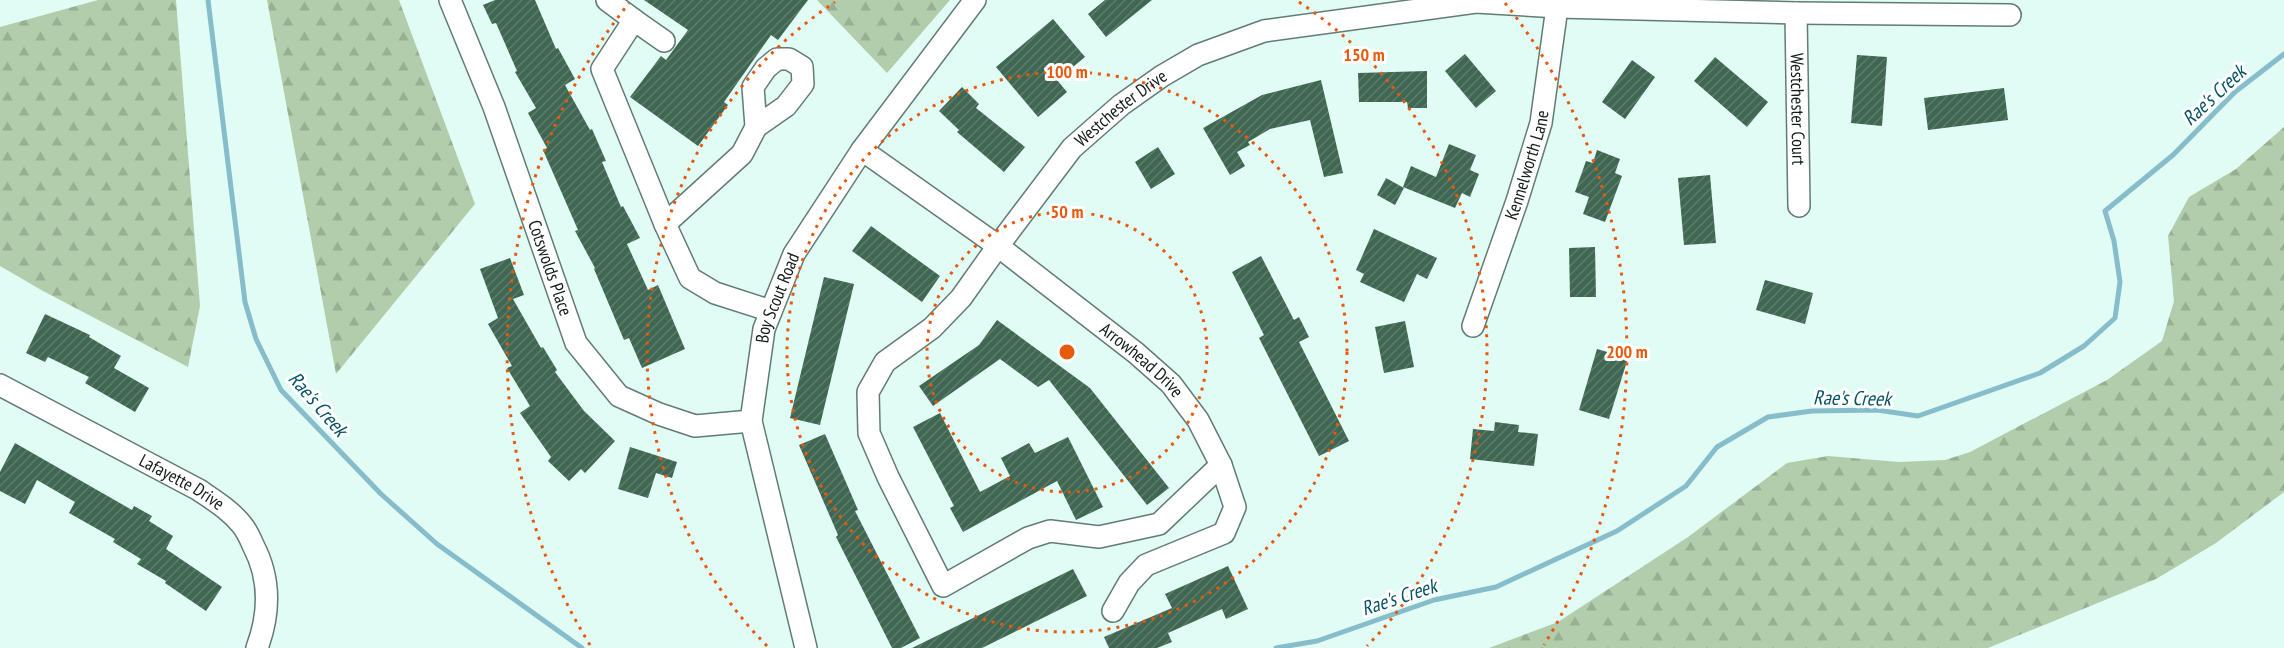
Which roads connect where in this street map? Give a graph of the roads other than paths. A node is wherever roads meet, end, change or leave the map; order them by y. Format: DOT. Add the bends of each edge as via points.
graph roads {
  1 [pos="450,0"];
  2 [pos="607,0"];
  3 [pos="975,0"];
  4 [pos="1558,3"];
  5 [pos="1796,13"];
  6 [pos="2010,15"];
  7 [pos="634,20"];
  8 [pos="664,41"];
  9 [pos="756,127"];
  10 [pos="862,150"];
  11 [pos="1799,206"];
  12 [pos="664,224"];
  13 [pos="998,246"];
  14 [pos="771,311"];
  15 [pos="1473,326"];
  16 [pos="0,385"];
  17 [pos="751,421"];
  18 [pos="1221,465"];
  19 [pos="1113,611"];
  20 [pos="257,648"];
  21 [pos="807,648"];
  1 -- 17 [label="street, Cotswolds Place" via="494,107 576,343 619,396 659,414 695,426"];
  2 -- 7 [label="street"];
  3 -- 10 [label="street, Boy Scout Road"];
  4 -- 5 [label="street, Westchester Drive"];
  4 -- 13 [label="street, Westchester Drive" via="1476,2 1264,32 1198,55 1121,105 1072,148"];
  4 -- 15 [label="street, Kennelworth Lane" via="1541,123"];
  5 -- 6 [label="street, Westchester Drive"];
  5 -- 11 [label="street, Westchester Court"];
  7 -- 8 [label="street"];
  7 -- 12 [label="street" via="602,69"];
  9 -- 12 [label="street" via="742,154"];
  10 -- 13 [label="street, Arrowhead Drive"];
  10 -- 14 [label="street, Boy Scout Road" via="794,254"];
  12 -- 14 [label="street" via="690,278 714,293"];
  13 -- 18 [label="street, Arrowhead Drive" via="1171,384 1198,420"];
  13 -- 18 [label="street, Westchester Drive" via="961,298 932,328 885,362 868,392 869,433 943,586 1028,538 1050,531 1099,537 1159,524"];
  14 -- 17 [label="street, Boy Scout Road" via="764,328"];
  16 -- 20 [label="street, Lafayette Drive" via="199,490 244,526 265,574 266,617"];
  17 -- 21 [label="street, Boy Scout Road"];
  18 -- 19 [label="street, Arrowhead Drive" via="1235,507 1224,534 1146,565 1129,583"];
}
